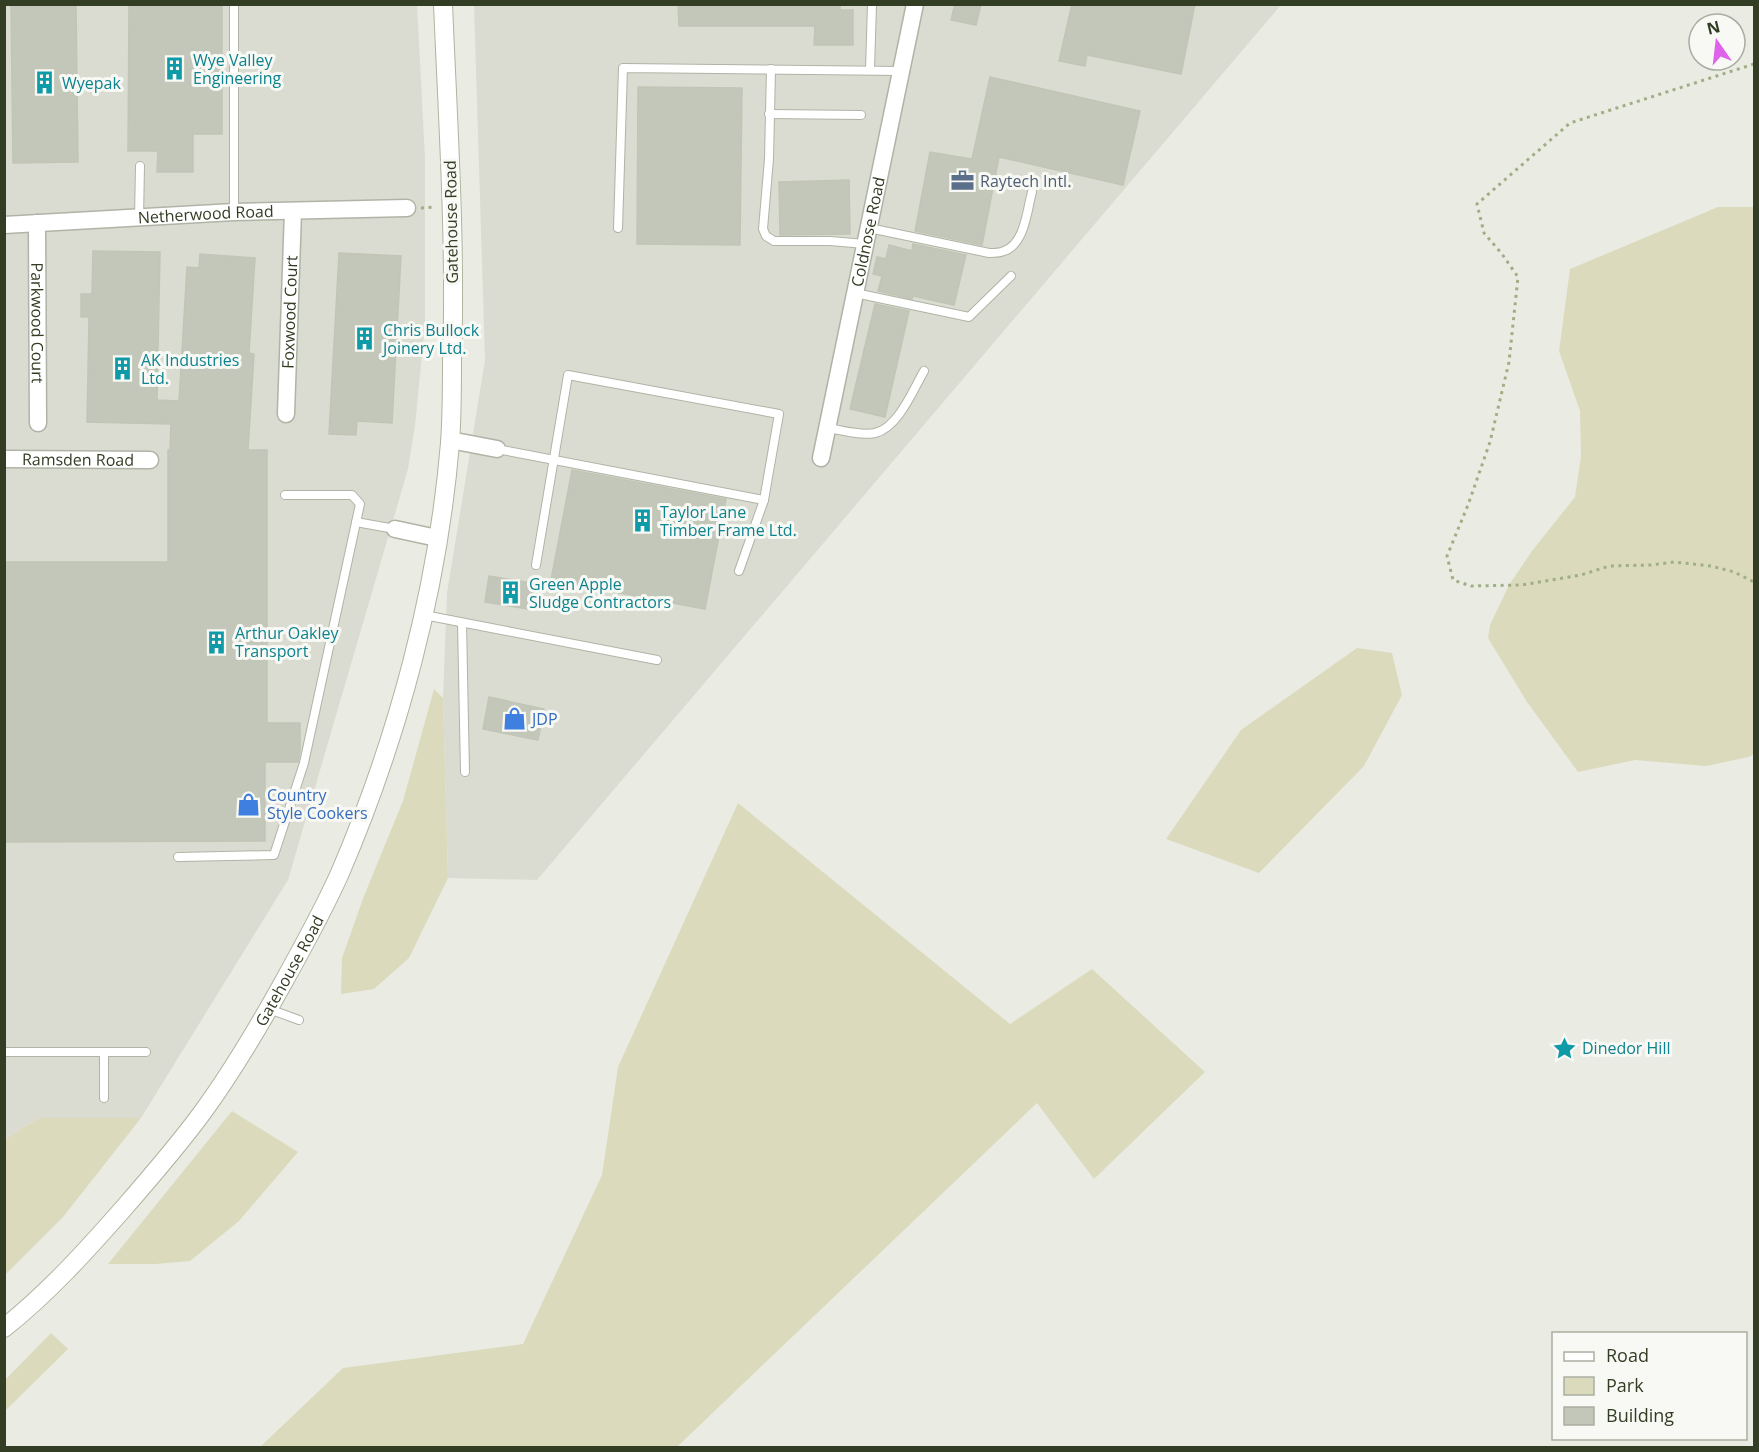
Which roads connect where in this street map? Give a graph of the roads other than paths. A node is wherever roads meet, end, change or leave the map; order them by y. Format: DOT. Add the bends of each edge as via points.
graph roads {
  1 [pos="234,4"];
  2 [pos="443,4"];
  3 [pos="872,4"];
  4 [pos="915,4"];
  5 [pos="771,69"];
  6 [pos="870,69"];
  7 [pos="901,71"];
  8 [pos="770,114"];
  9 [pos="861,115"];
  10 [pos="140,166"];
  11 [pos="1032,192"];
  12 [pos="407,208"];
  13 [pos="293,211"];
  14 [pos="234,212"];
  15 [pos="138,218"];
  16 [pos="37,223"];
  17 [pos="4,225"];
  18 [pos="618,228"];
  19 [pos="867,236"];
  20 [pos="1011,276"];
  21 [pos="855,293"];
  22 [pos="924,371"];
  23 [pos="286,414"];
  24 [pos="38,423"];
  25 [pos="827,428"];
  26 [pos="450,440"];
  27 [pos="497,449"];
  28 [pos="821,458"];
  29 [pos="4,459"];
  30 [pos="150,460"];
  31 [pos="555,460"];
  32 [pos="285,495"];
  33 [pos="764,500"];
  34 [pos="356,522"];
  35 [pos="395,529"];
  36 [pos="437,538"];
  37 [pos="536,565"];
  38 [pos="739,571"];
  39 [pos="423,615"];
  40 [pos="462,622"];
  41 [pos="657,660"];
  42 [pos="465,772"];
  43 [pos="178,857"];
  44 [pos="269,1009"];
  45 [pos="299,1020"];
  46 [pos="4,1052"];
  47 [pos="104,1052"];
  48 [pos="146,1052"];
  49 [pos="104,1098"];
  50 [pos="4,1328"];
  1 -- 14 [label="lane"];
  2 -- 26 [label="main road, Gatehouse Road" via="452,206"];
  3 -- 6 [label="lane"];
  4 -- 7 [label="street, Coldnose Road"];
  5 -- 6 [label="lane"];
  5 -- 8 [label="lane"];
  5 -- 18 [label="lane" via="622,68"];
  6 -- 7 [label="lane"];
  7 -- 19 [label="street, Coldnose Road"];
  8 -- 9 [label="lane"];
  8 -- 19 [label="lane" via="763,229 766,236 774,241 830,241"];
  10 -- 15 [label="lane"];
  11 -- 19 [label="lane" via="1021,234 1005,251 989,254"];
  12 -- 13 [label="street, Netherwood Road"];
  13 -- 14 [label="street, Netherwood Road"];
  13 -- 23 [label="street, Foxwood Court"];
  14 -- 15 [label="street, Netherwood Road"];
  15 -- 16 [label="street, Netherwood Road"];
  16 -- 17 [label="street, Netherwood Road"];
  16 -- 24 [label="street, Parkwood Court"];
  19 -- 21 [label="street, Coldnose Road"];
  20 -- 21 [label="lane" via="969,317"];
  21 -- 25 [label="street, Coldnose Road"];
  22 -- 25 [label="lane" via="903,408 884,430 860,434"];
  25 -- 28 [label="street, Coldnose Road"];
  26 -- 27 [label="street"];
  26 -- 36 [label="main road, Gatehouse Road"];
  27 -- 31 [label="lane"];
  29 -- 30 [label="street, Ramsden Road"];
  31 -- 33 [label="lane"];
  31 -- 33 [label="lane" via="568,375 778,414"];
  31 -- 37 [label="lane"];
  32 -- 34 [label="lane" via="352,495 360,504"];
  33 -- 38 [label="lane"];
  34 -- 35 [label="lane"];
  34 -- 43 [label="lane" via="304,763 274,855"];
  35 -- 36 [label="street"];
  36 -- 39 [label="main road, Gatehouse Road"];
  39 -- 40 [label="lane"];
  39 -- 44 [label="main road, Gatehouse Road" via="398,714 340,873"];
  40 -- 41 [label="lane"];
  40 -- 42 [label="lane"];
  44 -- 45 [label="lane"];
  44 -- 50 [label="main road, Gatehouse Road" via="202,1113 161,1166 91,1245"];
  46 -- 47 [label="lane"];
  47 -- 48 [label="lane"];
  47 -- 49 [label="lane"];
}
